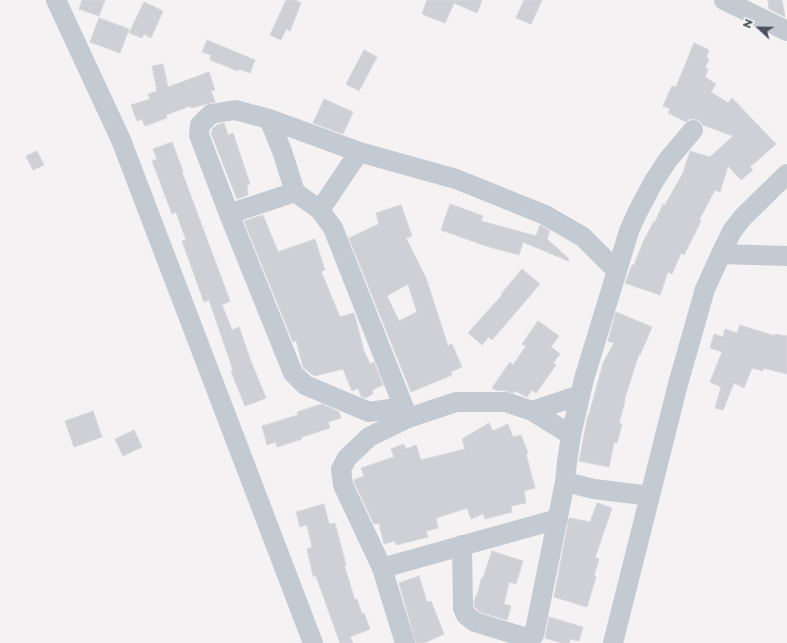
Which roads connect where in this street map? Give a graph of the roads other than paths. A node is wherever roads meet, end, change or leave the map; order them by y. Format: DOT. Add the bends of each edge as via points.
graph roads {
  1 [pos="56,0"];
  2 [pos="724,0"];
  3 [pos="787,31"];
  4 [pos="269,119"];
  5 [pos="693,130"];
  6 [pos="359,152"];
  7 [pos="787,174"];
  8 [pos="295,192"];
  9 [pos="320,210"];
  10 [pos="229,214"];
  11 [pos="721,254"];
  12 [pos="787,256"];
  13 [pos="617,271"];
  14 [pos="580,396"];
  15 [pos="532,411"];
  16 [pos="406,413"];
  17 [pos="571,435"];
  18 [pos="565,482"];
  19 [pos="650,496"];
  20 [pos="558,519"];
  21 [pos="462,545"];
  22 [pos="382,568"];
  23 [pos="313,643"];
  24 [pos="405,643"];
  25 [pos="613,643"];
  1 -- 23 [label="street" via="121,140"];
  2 -- 3 [label="street"];
  4 -- 6 [label="street"];
  4 -- 8 [label="street"];
  4 -- 10 [label="street" via="235,110 211,114 200,125 199,134"];
  5 -- 13 [label="street" via="654,180 629,231"];
  6 -- 9 [label="street"];
  6 -- 13 [label="street" via="456,179 546,215 583,236"];
  7 -- 11 [label="street" via="743,217 732,231"];
  8 -- 9 [label="street"];
  8 -- 10 [label="street"];
  9 -- 16 [label="street" via="333,228"];
  10 -- 16 [label="street" via="293,373 305,385 369,412"];
  11 -- 12 [label="street"];
  11 -- 19 [label="street" via="706,289 678,384"];
  13 -- 14 [label="street"];
  14 -- 15 [label="street"];
  14 -- 17 [label="street"];
  15 -- 16 [label="street" via="506,402 456,402"];
  15 -- 17 [label="street"];
  16 -- 22 [label="street" via="369,437 347,458 341,469 343,485"];
  17 -- 18 [label="street"];
  18 -- 19 [label="street" via="594,489"];
  18 -- 20 [label="street"];
  19 -- 25 [label="street"];
  20 -- 21 [label="street"];
  20 -- 21 [label="street" via="534,635 526,638 475,622 466,615 463,608"];
  21 -- 22 [label="street"];
  22 -- 24 [label="street"];
}
